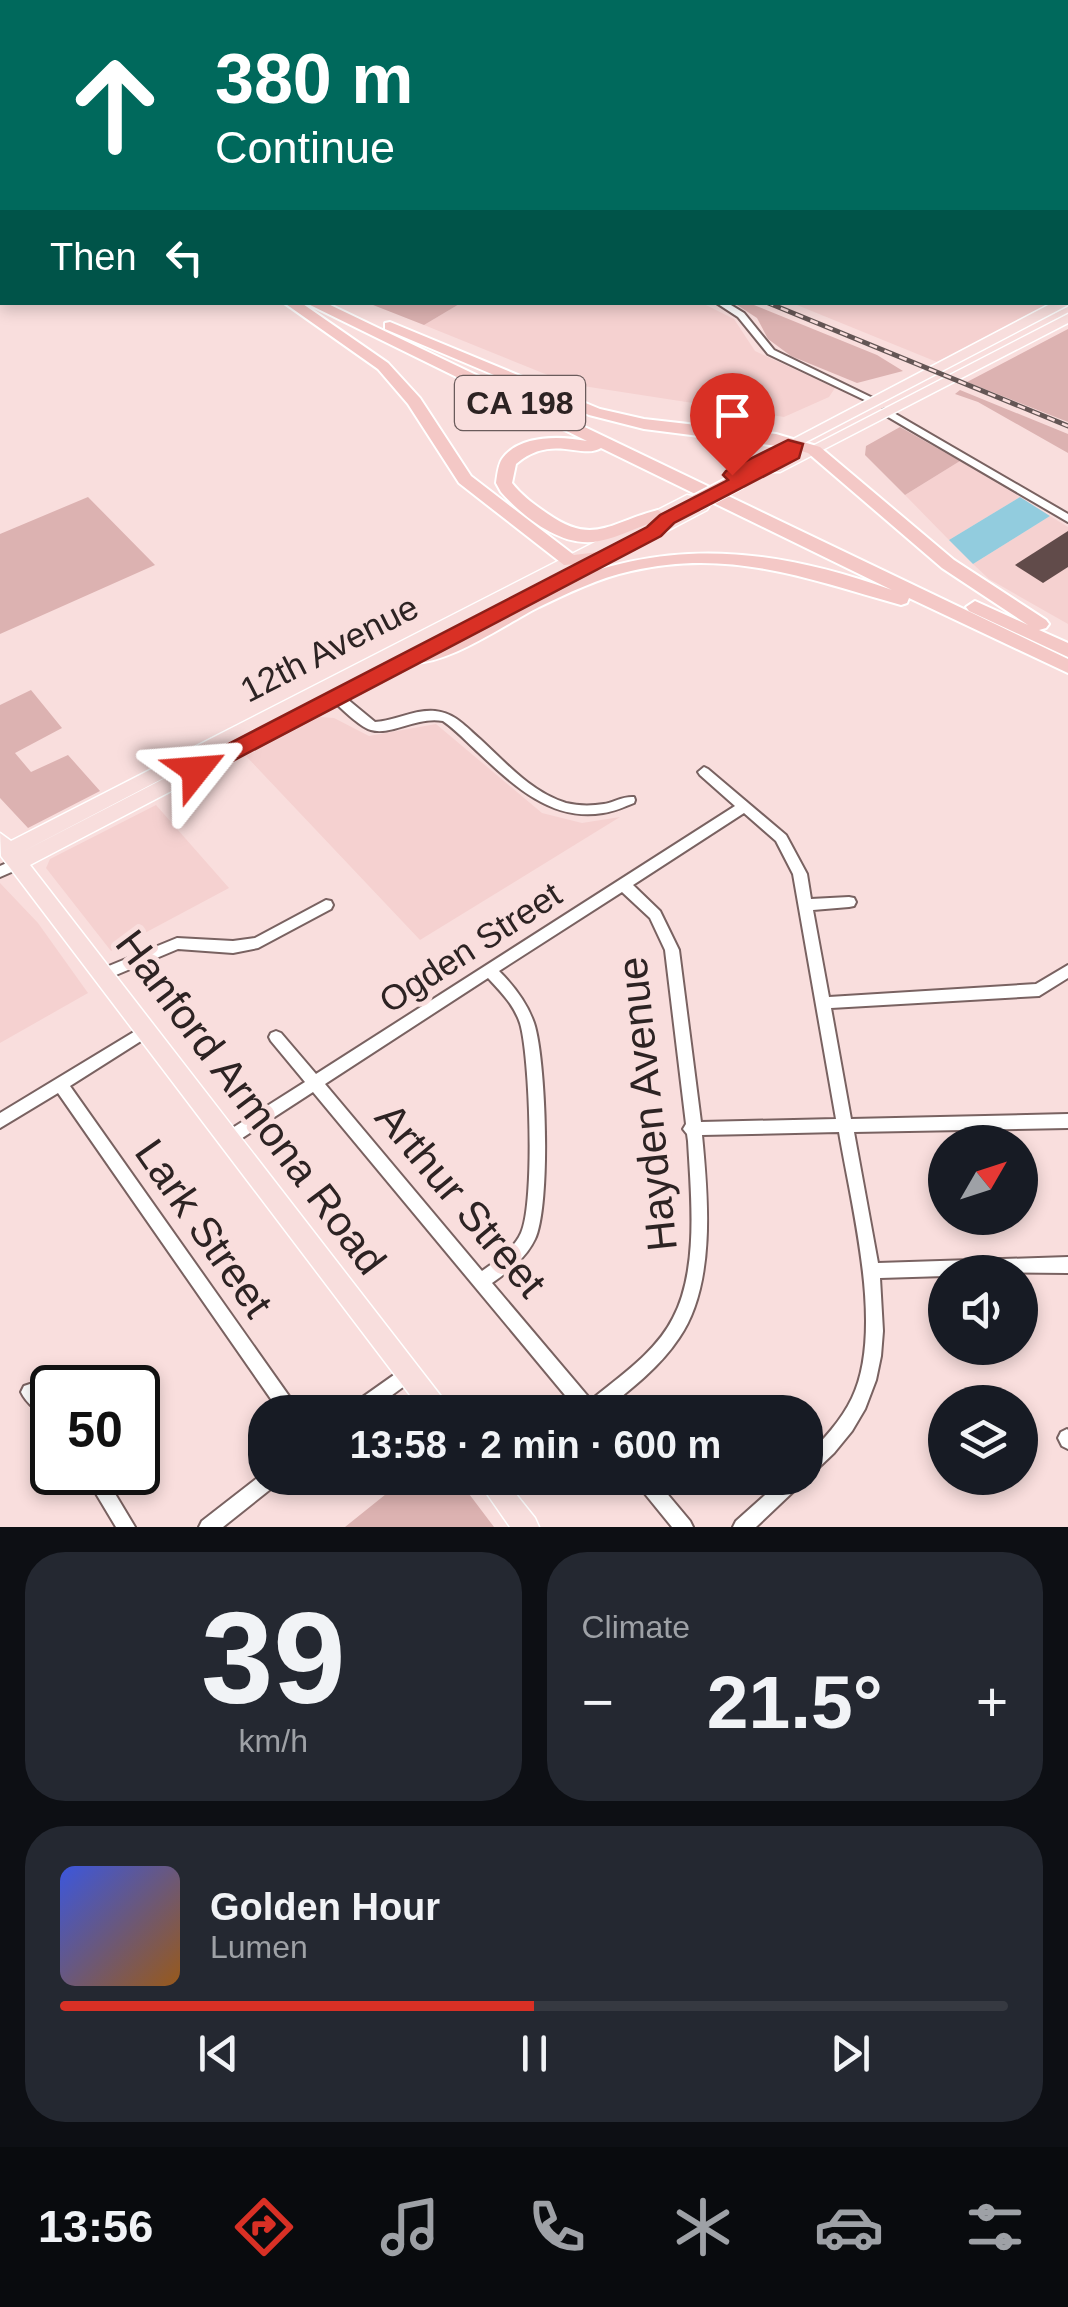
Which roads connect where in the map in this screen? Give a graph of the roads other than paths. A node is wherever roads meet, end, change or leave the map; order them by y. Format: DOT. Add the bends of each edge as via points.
graph roads {
  1 [pos="294,305"];
  2 [pos="317,305"];
  3 [pos="343,305"];
  4 [pos="724,305"];
  5 [pos="1060,305"];
  6 [pos="361,314"];
  7 [pos="1068,318"];
  8 [pos="1017,323"];
  9 [pos="974,366"];
  10 [pos="918,380"];
  11 [pos="874,401"];
  12 [pos="887,412"];
  13 [pos="794,444"];
  14 [pos="814,450"];
  15 [pos="740,479"];
  16 [pos="729,504"];
  17 [pos="1068,520"];
  18 [pos="656,523"];
  19 [pos="606,556"];
  20 [pos="570,561"];
  21 [pos="1068,639"];
  22 [pos="1068,651"];
  23 [pos="413,658"];
  24 [pos="1068,669"];
  25 [pos="331,692"];
  26 [pos="704,772"];
  27 [pos="629,800"];
  28 [pos="745,806"];
  29 [pos="5,857"];
  30 [pos="623,884"];
  31 [pos="849,902"];
  32 [pos="326,905"];
  33 [pos="807,905"];
  34 [pos="490,970"];
  35 [pos="1068,970"];
  36 [pos="104,974"];
  37 [pos="824,1003"];
  38 [pos="147,1030"];
  39 [pos="276,1036"];
  40 [pos="60,1084"];
  41 [pos="314,1084"];
  42 [pos="0,1121"];
  43 [pos="1068,1121"];
  44 [pos="842,1126"];
  45 [pos="691,1129"];
  46 [pos="228,1139"];
  47 [pos="1068,1265"];
  48 [pos="871,1270"];
  49 [pos="481,1282"];
  50 [pos="408,1373"];
  51 [pos="278,1395"];
  52 [pos="379,1395"];
  53 [pos="425,1395"];
  54 [pos="576,1395"];
  55 [pos="609,1395"];
  56 [pos="823,1452"];
  57 [pos="106,1495"];
  58 [pos="249,1495"];
  59 [pos="501,1495"];
  60 [pos="657,1495"];
  61 [pos="778,1495"];
  62 [pos="126,1527"];
  63 [pos="208,1527"];
  64 [pos="526,1527"];
  65 [pos="684,1527"];
  66 [pos="742,1527"];
  1 -- 20 [label="highway" via="383,366 465,479"];
  2 -- 16 [label="highway, CA 198"];
  3 -- 6 [label="highway, CA 198"];
  4 -- 11 [label="street" via="772,352"];
  5 -- 8 [label="main road"];
  6 -- 13 [label="highway" via="595,412"];
  6 -- 22 [label="highway, CA 198"];
  7 -- 9 [label="main road"];
  8 -- 9 [label="main road" via="1026,332"];
  8 -- 10 [label="main road"];
  9 -- 12 [label="main road"];
  10 -- 11 [label="main road"];
  10 -- 12 [label="main road" via="916,390 889,404"];
  11 -- 13 [label="main road"];
  12 -- 14 [label="main road"];
  12 -- 17 [label="street"];
  13 -- 14 [label="highway"];
  13 -- 15 [label="highway" via="792,454"];
  14 -- 15 [label="main road"];
  14 -- 21 [label="highway" via="968,579"];
  15 -- 18 [label="highway, bridge"];
  16 -- 18 [label="highway" via="571,443 524,450 503,472 516,498 575,539 600,538 634,521"];
  16 -- 24 [label="highway, CA 198"];
  18 -- 19 [label="main road, 12th Avenue"];
  18 -- 20 [label="main road, 12th Avenue"];
  19 -- 20 [label="highway"];
  19 -- 23 [label="main road, 12th Avenue"];
  20 -- 25 [label="main road, 12th Avenue"];
  23 -- 24 [label="highway" via="623,568 695,558 800,570 872,588"];
  23 -- 25 [label="main road, 12th Avenue"];
  25 -- 27 [label="street" via="372,726 446,718 558,809 591,812"];
  25 -- 29 [label="main road, 12th Avenue"];
  26 -- 28 [label="street"];
  28 -- 30 [label="street, Ogden Street"];
  28 -- 33 [label="street" via="791,853"];
  29 -- 36 [label="main road, Hanford Armona Road"];
  30 -- 34 [label="street, Ogden Street"];
  30 -- 45 [label="street, Hayden Avenue" via="655,915 672,950"];
  31 -- 33 [label="street"];
  32 -- 36 [label="street" via="264,941 233,947 177,943"];
  33 -- 37 [label="street"];
  34 -- 41 [label="street, Ogden Street"];
  34 -- 49 [label="street" via="529,1028 535,1200 529,1236"];
  35 -- 37 [label="street" via="1039,990"];
  36 -- 38 [label="main road, Hanford Armona Road"];
  37 -- 44 [label="street"];
  38 -- 40 [label="street"];
  38 -- 46 [label="main road, Hanford Armona Road"];
  39 -- 41 [label="street, Arthur Street"];
  40 -- 42 [label="street"];
  40 -- 51 [label="street, Lark Street"];
  41 -- 46 [label="street, Ogden Street"];
  41 -- 49 [label="street, Arthur Street"];
  43 -- 44 [label="street"];
  44 -- 45 [label="street"];
  44 -- 48 [label="street"];
  45 -- 55 [label="street, Hayden Avenue" via="701,1239 694,1288 668,1342"];
  46 -- 50 [label="main road, Hanford Armona Road"];
  47 -- 48 [label="street"];
  48 -- 56 [label="street" via="878,1334 870,1379 842,1433"];
  49 -- 54 [label="street, Arthur Street"];
  50 -- 52 [label="street"];
  50 -- 53 [label="main road, Hanford Armona Road"];
  57 -- 62 [label="street"];
  58 -- 63 [label="street"];
  59 -- 64 [label="main road"];
  60 -- 65 [label="street"];
  61 -- 66 [label="street"];
}
